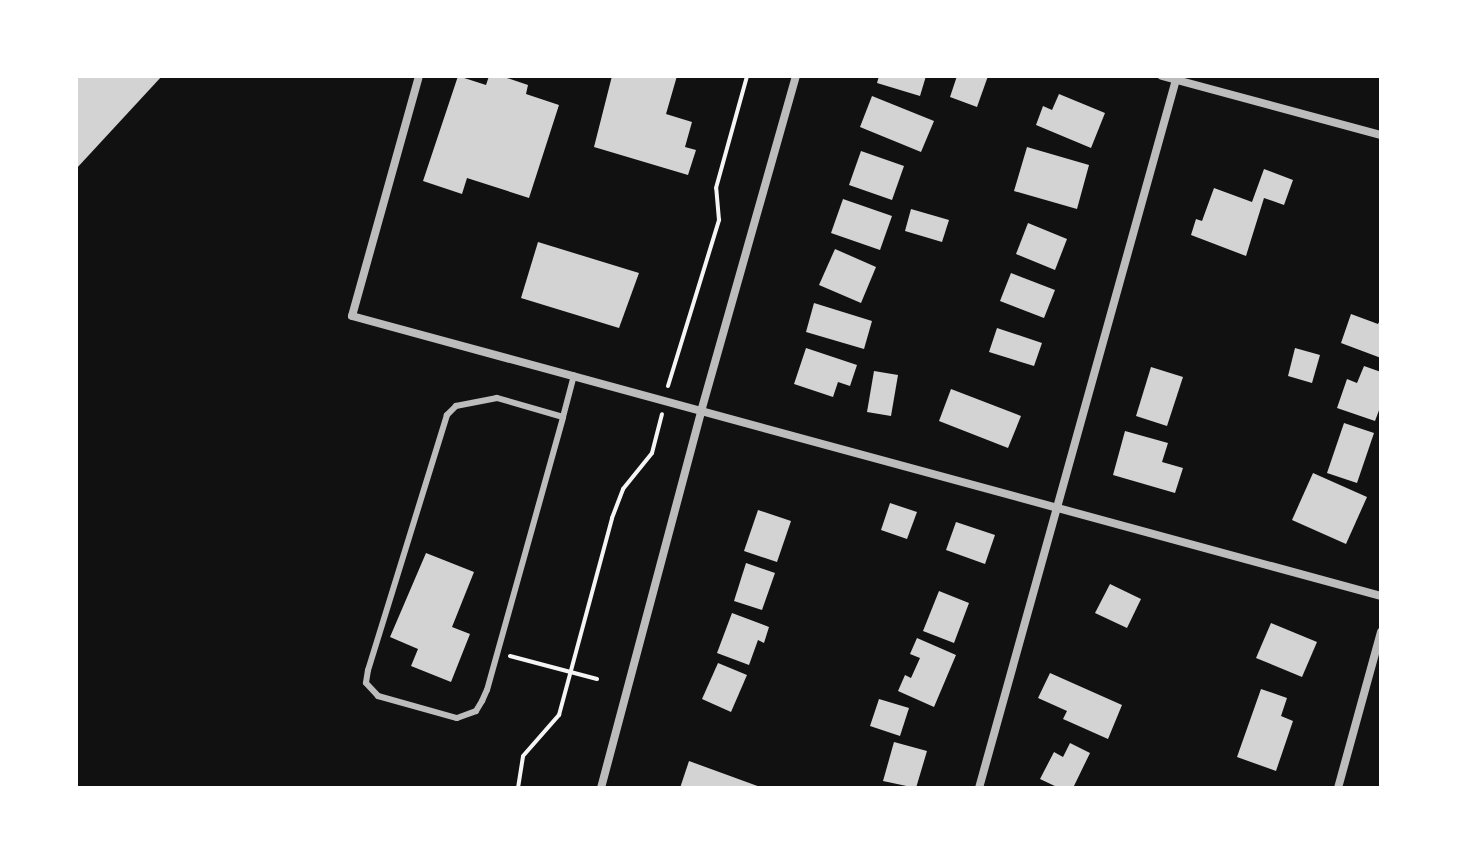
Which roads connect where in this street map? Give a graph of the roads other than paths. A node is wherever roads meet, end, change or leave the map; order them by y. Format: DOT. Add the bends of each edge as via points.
graph roads {
  1 [pos="419,76"];
  2 [pos="796,76"];
  3 [pos="1162,76"];
  4 [pos="1177,78"];
  5 [pos="1381,135"];
  6 [pos="574,375"];
  7 [pos="702,408"];
  8 [pos="563,417"];
  9 [pos="1056,507"];
  10 [pos="1381,596"];
  11 [pos="1381,632"];
  12 [pos="601,788"];
  13 [pos="979,788"];
  14 [pos="1338,788"];
  1 -- 6 [label="street" via="352,316"];
  2 -- 7 [label="street"];
  3 -- 4 [label="street"];
  4 -- 5 [label="street"];
  4 -- 9 [label="street"];
  6 -- 7 [label="street"];
  6 -- 8 [label="lane"];
  7 -- 9 [label="street"];
  7 -- 12 [label="street"];
  8 -- 8 [label="lane" via="487,690 476,711 457,718 378,696 366,683 368,670 447,415 456,406 497,398"];
  9 -- 10 [label="street"];
  9 -- 13 [label="street"];
  11 -- 14 [label="street"];
}
